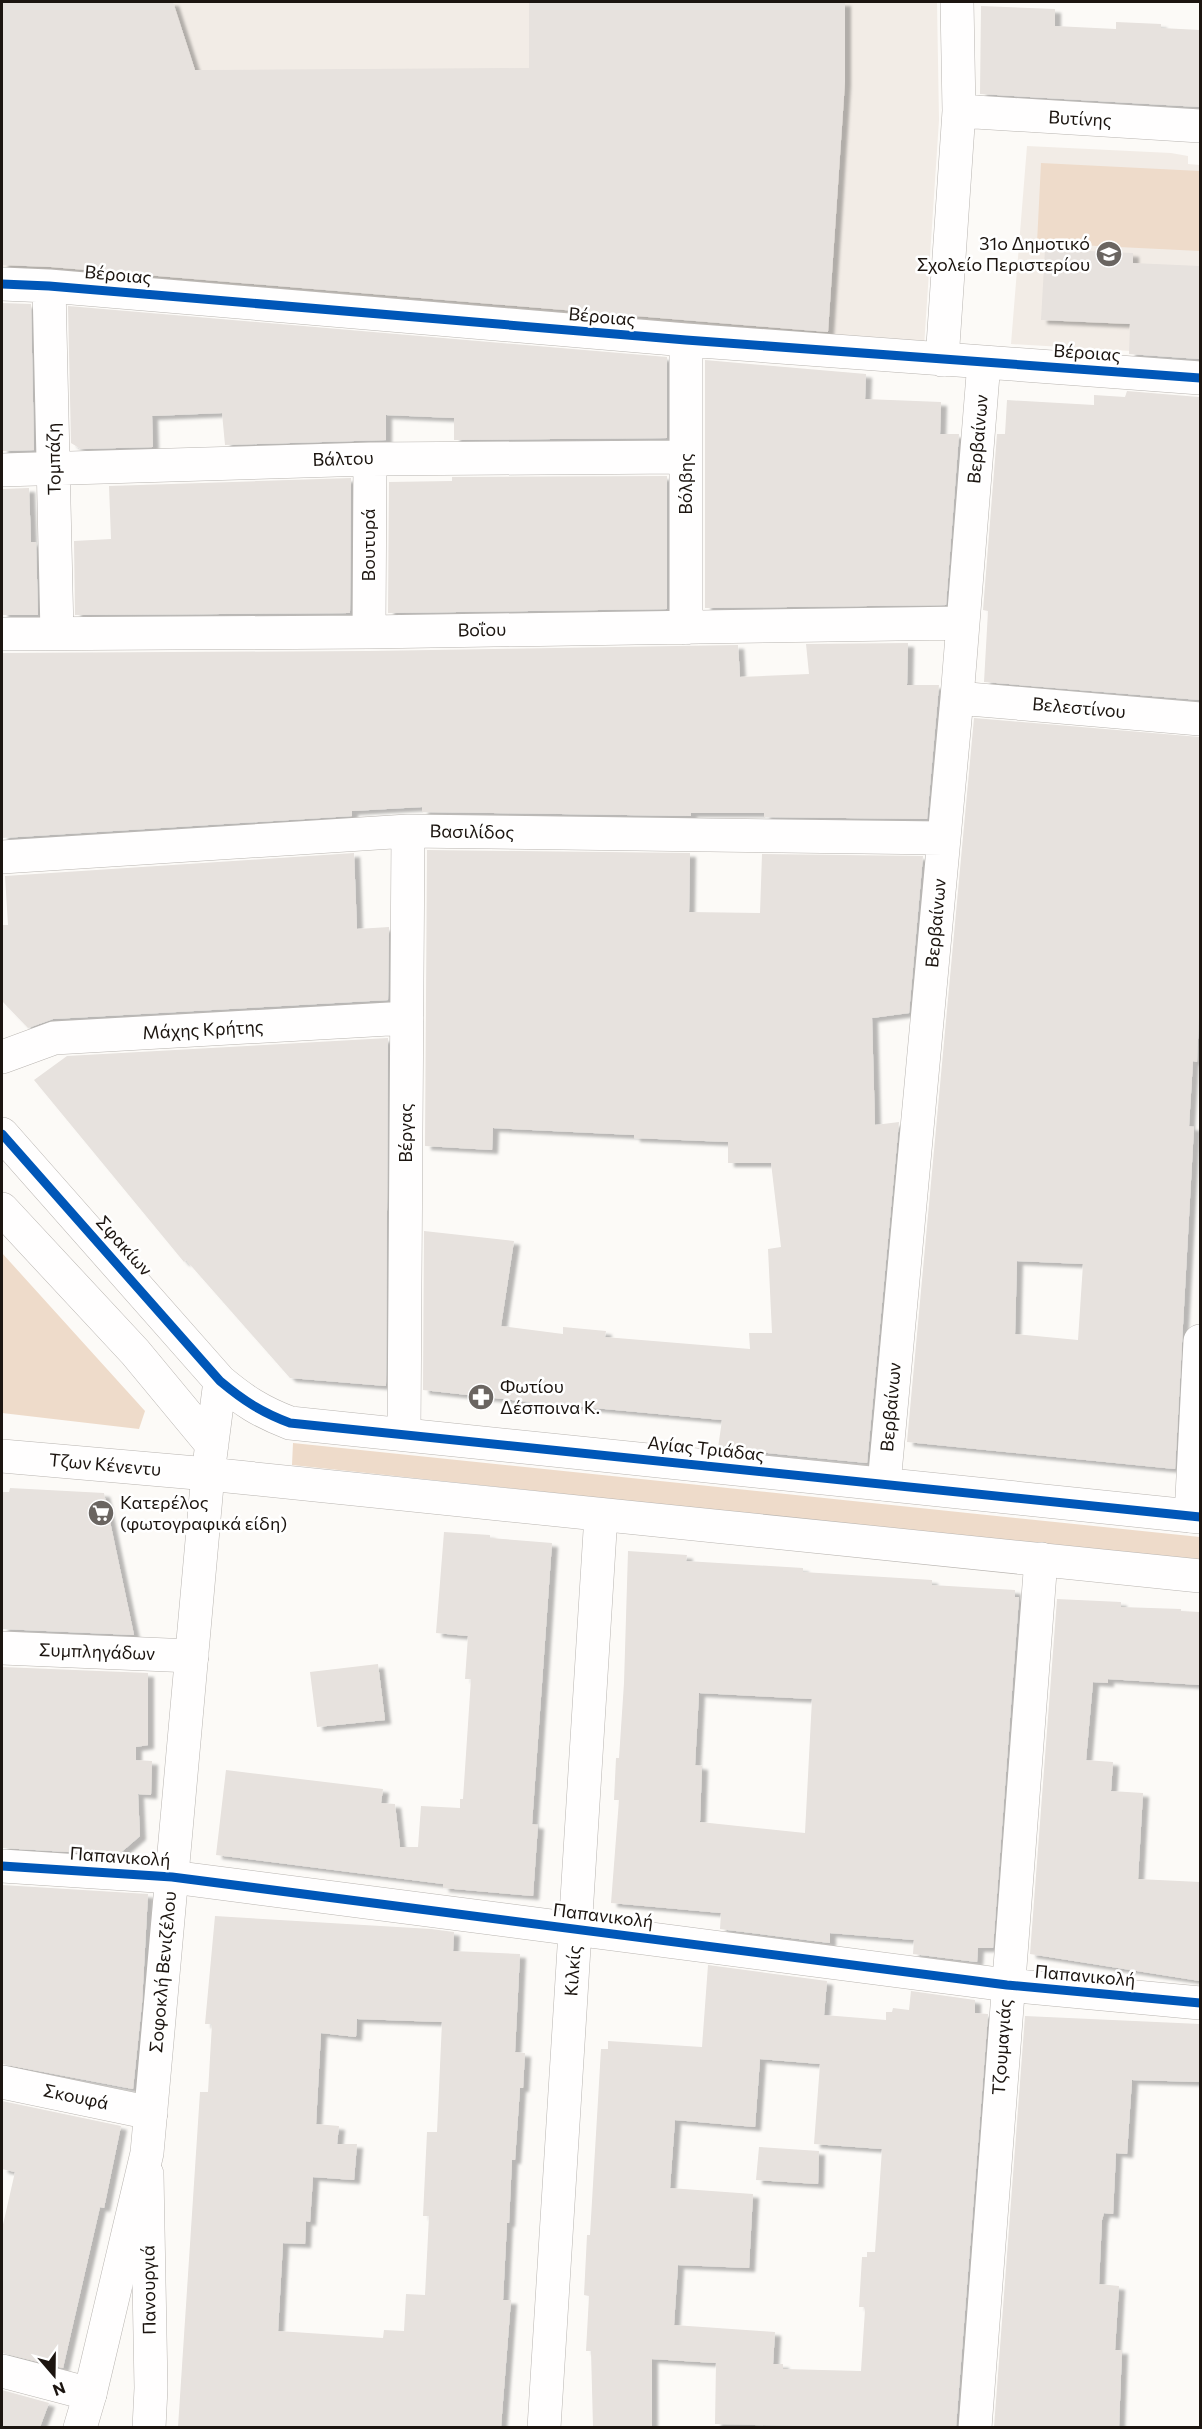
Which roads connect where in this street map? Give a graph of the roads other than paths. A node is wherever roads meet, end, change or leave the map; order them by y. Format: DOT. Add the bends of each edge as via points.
graph roads {
  1 [pos="957,2"];
  2 [pos="959,111"];
  3 [pos="1200,126"];
  4 [pos="2,284"];
  5 [pos="49,286"];
  6 [pos="686,340"];
  7 [pos="942,360"];
  8 [pos="984,363"];
  9 [pos="1200,378"];
  10 [pos="686,457"];
  11 [pos="370,459"];
  12 [pos="54,468"];
  13 [pos="2,470"];
  14 [pos="963,623"];
  15 [pos="686,628"];
  16 [pos="369,632"];
  17 [pos="57,633"];
  18 [pos="2,634"];
  19 [pos="957,698"];
  20 [pos="1200,719"];
  21 [pos="408,831"];
  22 [pos="943,838"];
  23 [pos="2,857"];
  24 [pos="407,1018"];
  25 [pos="2,1057"];
  26 [pos="2,1134"];
  27 [pos="2,1209"];
  28 [pos="1200,1341"];
  29 [pos="220,1381"];
  30 [pos="404,1434"];
  31 [pos="2,1456"];
  32 [pos="210,1459"];
  33 [pos="884,1484"];
  34 [pos="601,1515"];
  35 [pos="1196,1516"];
  36 [pos="1041,1559"];
  37 [pos="1200,1576"];
  38 [pos="2,1648"];
  39 [pos="192,1656"];
  40 [pos="2,1866"];
  41 [pos="172,1877"];
  42 [pos="575,1929"];
  43 [pos="1007,1985"];
  44 [pos="1200,2003"];
  45 [pos="2,2082"];
  46 [pos="151,2113"];
  47 [pos="147,2153"];
  48 [pos="2,2371"];
  49 [pos="90,2394"];
  50 [pos="80,2427"];
  51 [pos="149,2427"];
  52 [pos="544,2427"];
  53 [pos="975,2427"];
  1 -- 2 [label="street"];
  2 -- 3 [label="street, Βυτίνης"];
  2 -- 7 [label="street"];
  4 -- 5 [label="street, Βέροιας"];
  5 -- 6 [label="street, Βέροιας"];
  5 -- 12 [label="street, Τομπάζη"];
  6 -- 7 [label="street, Βέροιας"];
  6 -- 10 [label="street, Βόλβης"];
  7 -- 8 [label="street, Βέροιας"];
  8 -- 9 [label="street, Βέροιας"];
  8 -- 14 [label="street, Βερβαίνων"];
  10 -- 11 [label="street, Βάλτου"];
  10 -- 15 [label="street, Βόλβης"];
  11 -- 12 [label="street, Βάλτου"];
  11 -- 16 [label="street, Βουτυρά"];
  12 -- 13 [label="street, Βάλτου"];
  12 -- 17 [label="street, Τομπάζη"];
  14 -- 15 [label="street, Βοΐου"];
  14 -- 19 [label="street, Βερβαίνων"];
  15 -- 16 [label="street, Βοΐου"];
  16 -- 17 [label="street, Βοΐου"];
  17 -- 18 [label="street, Βοΐου"];
  19 -- 20 [label="street, Βελεστίνου"];
  19 -- 22 [label="street, Βερβαίνων"];
  21 -- 22 [label="street, Βασιλίδος"];
  21 -- 23 [label="street, Βασιλίδος"];
  21 -- 24 [label="street, Βέργας"];
  22 -- 33 [label="street, Βερβαίνων"];
  24 -- 25 [label="street, Μάχης Κρήτης" via="54,1038"];
  24 -- 30 [label="street, Βέργας"];
  26 -- 29 [label="street, Σφακίων"];
  27 -- 32 [label="street" via="135,1352"];
  28 -- 35 [label="street"];
  29 -- 30 [label="street, Αγίας Τριάδας" via="249,1405 290,1423"];
  29 -- 32 [label="street"];
  30 -- 33 [label="street, Αγίας Τριάδας"];
  31 -- 32 [label="street, Τζων Κένεντυ"];
  32 -- 34 [label="street"];
  32 -- 39 [label="street, Σοφοκλή Βενιζέλου"];
  33 -- 35 [label="street, Αγίας Τριάδας"];
  34 -- 36 [label="street"];
  34 -- 42 [label="street, Κιλκίς"];
  36 -- 37 [label="street"];
  36 -- 43 [label="street, Τζουμαγιάς"];
  38 -- 39 [label="street, Συμπληγάδων"];
  39 -- 41 [label="street, Σοφοκλή Βενιζέλου"];
  40 -- 41 [label="street, Παπανικολή"];
  41 -- 42 [label="street, Παπανικολή"];
  41 -- 46 [label="street, Σοφοκλή Βενιζέλου"];
  42 -- 43 [label="street, Παπανικολή"];
  42 -- 52 [label="street, Κιλκίς"];
  43 -- 44 [label="street, Παπανικολή"];
  43 -- 53 [label="street, Τζουμαγιάς"];
  45 -- 46 [label="street, Σκουφά"];
  46 -- 47 [label="street, Σοφοκλή Βενιζέλου"];
  47 -- 49 [label="street, Σοφοκλή Βενιζέλου"];
  47 -- 51 [label="street, Πανουργιά"];
  48 -- 49 [label="street"];
  49 -- 50 [label="street, Σοφοκλή Βενιζέλου"];
}
